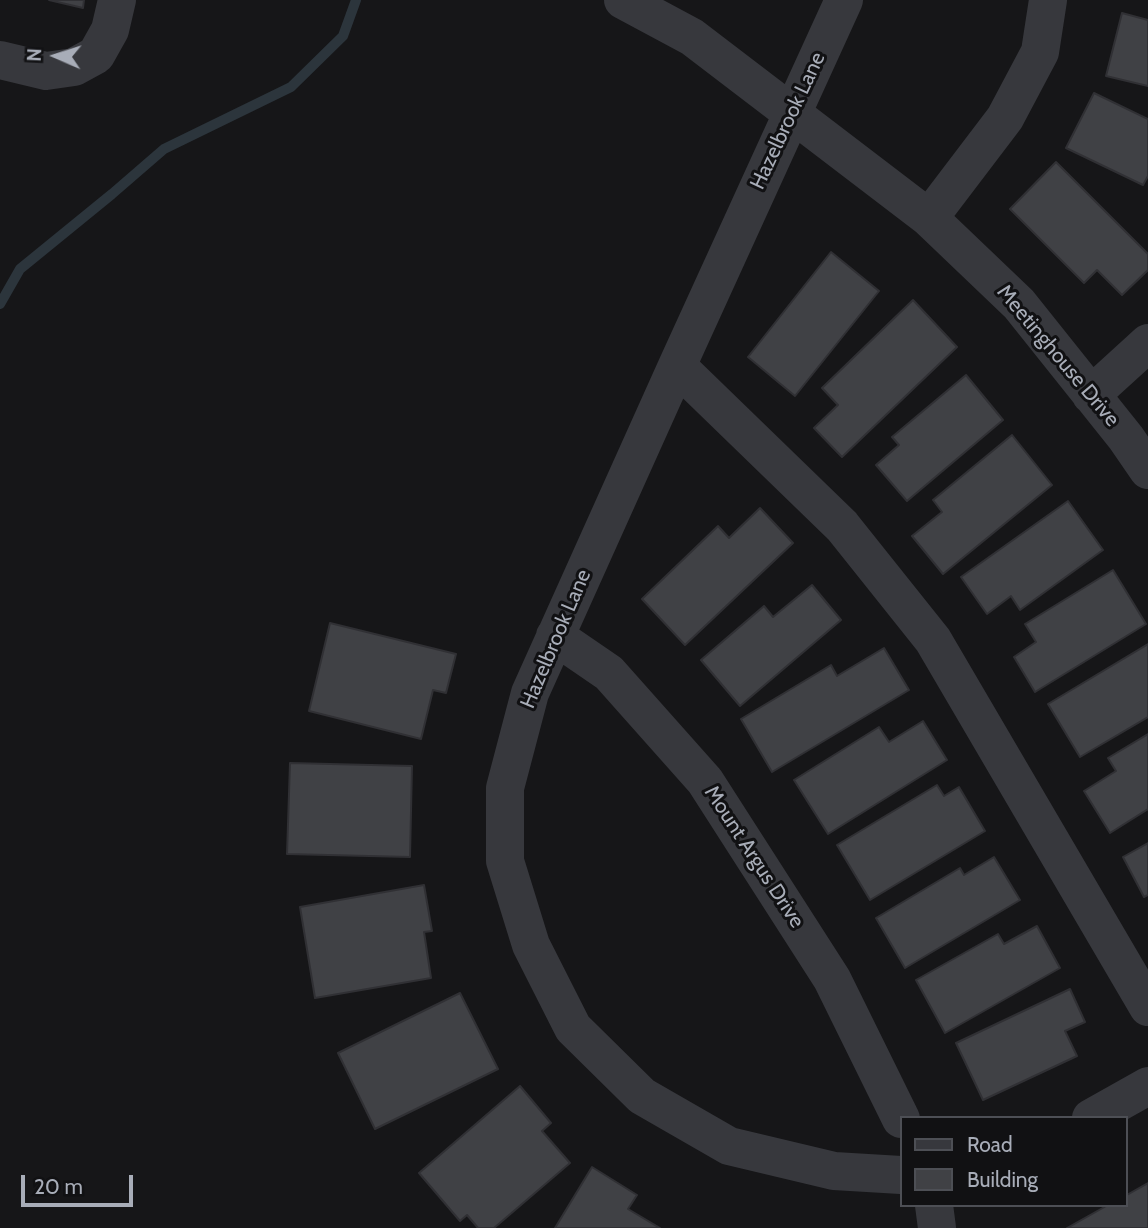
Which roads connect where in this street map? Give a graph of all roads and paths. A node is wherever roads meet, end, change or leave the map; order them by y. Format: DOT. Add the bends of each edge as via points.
graph roads {
  1 [pos="117,0"];
  2 [pos="623,0"];
  3 [pos="844,0"];
  4 [pos="1048,0"];
  5 [pos="0,60"];
  6 [pos="791,114"];
  7 [pos="929,218"];
  8 [pos="1148,343"];
  9 [pos="677,366"];
  10 [pos="1091,396"];
  11 [pos="1148,470"];
  12 [pos="555,636"];
  13 [pos="1148,1007"];
  14 [pos="1148,1086"];
  15 [pos="1095,1116"];
  16 [pos="900,1117"];
  17 [pos="900,1175"];
  18 [pos="934,1207"];
  19 [pos="937,1228"];
  1 -- 5 [label="street" via="110,30 96,55 74,67 46,71"];
  2 -- 6 [label="street, Meetinghouse Drive" via="692,37"];
  3 -- 6 [label="street, Hazelbrook Lane"];
  4 -- 7 [label="street" via="1040,52 1005,118"];
  6 -- 7 [label="street, Meetinghouse Drive"];
  6 -- 9 [label="street, Hazelbrook Lane"];
  7 -- 10 [label="street, Meetinghouse Drive" via="1019,304"];
  8 -- 10 [label="street"];
  9 -- 12 [label="street, Hazelbrook Lane"];
  9 -- 13 [label="street" via="842,526 933,640"];
  10 -- 11 [label="street, Meetinghouse Drive"];
  12 -- 16 [label="street, Mount Argus Drive" via="609,673 705,781 832,979"];
  12 -- 17 [label="street, Hazelbrook Lane" via="530,693 505,788 505,861 531,945 573,1028 642,1096 729,1146 834,1171"];
  14 -- 15 [label="street"];
  18 -- 19 [label="street"];
}
